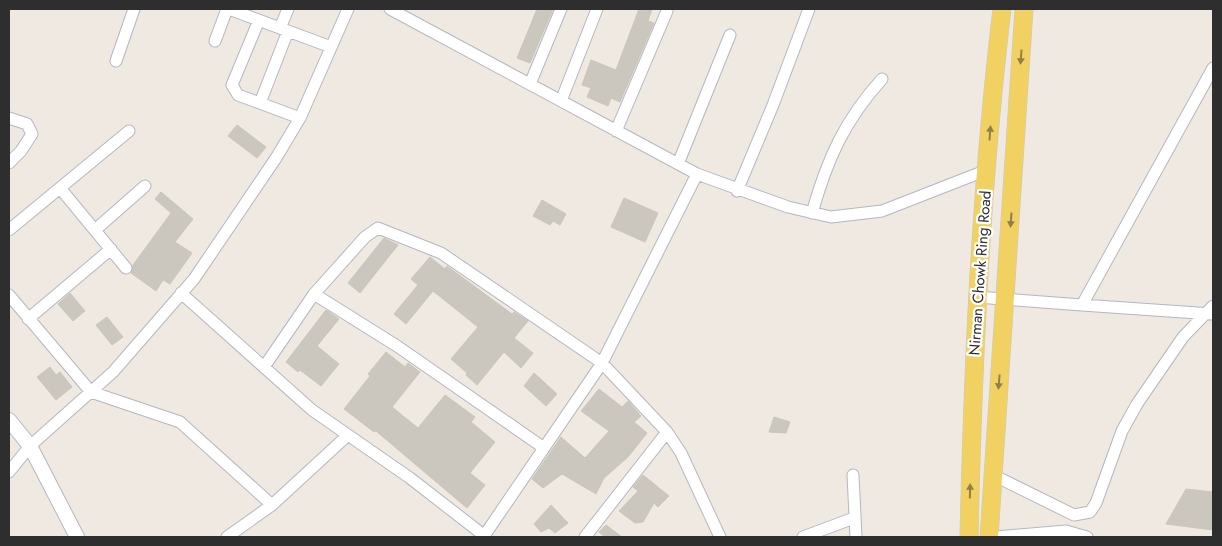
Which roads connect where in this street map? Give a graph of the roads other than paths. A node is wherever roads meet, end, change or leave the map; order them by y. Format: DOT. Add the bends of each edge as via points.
graph roads {
  1 [pos="134,9"];
  2 [pos="228,9"];
  3 [pos="288,9"];
  4 [pos="348,9"];
  5 [pos="390,9"];
  6 [pos="561,9"];
  7 [pos="597,9"];
  8 [pos="809,9"];
  9 [pos="1002,9"];
  10 [pos="1024,9"];
  11 [pos="667,11"];
  12 [pos="259,20"];
  13 [pos="284,30"];
  14 [pos="730,35"];
  15 [pos="214,41"];
  16 [pos="331,47"];
  17 [pos="116,61"];
  18 [pos="1213,68"];
  19 [pos="882,79"];
  20 [pos="530,84"];
  21 [pos="561,101"];
  22 [pos="260,103"];
  23 [pos="9,118"];
  24 [pos="300,118"];
  25 [pos="616,130"];
  26 [pos="129,131"];
  27 [pos="9,163"];
  28 [pos="678,164"];
  29 [pos="987,170"];
  30 [pos="698,174"];
  31 [pos="145,186"];
  32 [pos="60,188"];
  33 [pos="737,191"];
  34 [pos="812,213"];
  35 [pos="9,230"];
  36 [pos="95,230"];
  37 [pos="111,249"];
  38 [pos="126,268"];
  39 [pos="182,294"];
  40 [pos="314,294"];
  41 [pos="9,296"];
  42 [pos="978,297"];
  43 [pos="1006,298"];
  44 [pos="1082,305"];
  45 [pos="1212,311"];
  46 [pos="28,318"];
  47 [pos="602,363"];
  48 [pos="264,367"];
  49 [pos="91,392"];
  50 [pos="9,420"];
  51 [pos="667,432"];
  52 [pos="348,435"];
  53 [pos="30,446"];
  54 [pos="544,448"];
  55 [pos="9,472"];
  56 [pos="853,475"];
  57 [pos="993,475"];
  58 [pos="272,505"];
  59 [pos="854,518"];
  60 [pos="77,537"];
  61 [pos="227,537"];
  62 [pos="485,537"];
  63 [pos="585,537"];
  64 [pos="718,537"];
  65 [pos="803,537"];
  66 [pos="856,537"];
  67 [pos="969,537"];
  68 [pos="989,537"];
  69 [pos="996,537"];
  70 [pos="1087,537"];
  1 -- 17 [label="street"];
  2 -- 12 [label="street"];
  2 -- 15 [label="street"];
  3 -- 13 [label="street"];
  4 -- 16 [label="street"];
  5 -- 20 [label="street"];
  6 -- 20 [label="street"];
  7 -- 21 [label="street"];
  8 -- 33 [label="street"];
  29 -- 9 [label="main road, Nirman Chowk Ring Road, one-way"];
  10 -- 43 [label="main road, one-way"];
  11 -- 25 [label="street"];
  12 -- 13 [label="street"];
  12 -- 22 [label="street" via="232,85 238,95"];
  13 -- 16 [label="street"];
  13 -- 22 [label="street"];
  14 -- 28 [label="street"];
  16 -- 24 [label="street"];
  18 -- 44 [label="street"];
  19 -- 34 [label="street" via="864,98 841,134"];
  20 -- 21 [label="street"];
  21 -- 25 [label="street"];
  22 -- 24 [label="street"];
  23 -- 27 [label="street" via="27,124 32,134 26,146"];
  24 -- 39 [label="street"];
  25 -- 28 [label="street"];
  26 -- 32 [label="street"];
  28 -- 30 [label="street"];
  29 -- 34 [label="street" via="882,212 831,217"];
  29 -- 42 [label="main road, Nirman Chowk Ring Road"];
  30 -- 33 [label="street"];
  30 -- 47 [label="street"];
  31 -- 36 [label="street"];
  32 -- 35 [label="street"];
  32 -- 36 [label="street"];
  33 -- 34 [label="street"];
  36 -- 37 [label="street"];
  37 -- 38 [label="street"];
  37 -- 46 [label="street"];
  39 -- 48 [label="street"];
  39 -- 49 [label="street" via="113,372"];
  40 -- 47 [label="street" via="365,237 378,228 441,253"];
  40 -- 48 [label="street"];
  40 -- 54 [label="street" via="397,346"];
  41 -- 46 [label="street"];
  42 -- 43 [label="street"];
  67 -- 42 [label="main road, Nirman Chowk Ring Road, one-way"];
  43 -- 44 [label="street"];
  43 -- 57 [label="main road, one-way"];
  44 -- 45 [label="street"];
  45 -- 57 [label="street" via="1183,337 1137,404 1122,431 1093,508 1074,515"];
  46 -- 49 [label="street"];
  47 -- 51 [label="street"];
  47 -- 54 [label="street"];
  48 -- 52 [label="street" via="312,410"];
  49 -- 53 [label="street"];
  49 -- 58 [label="street" via="180,422"];
  50 -- 53 [label="street"];
  51 -- 63 [label="street"];
  51 -- 64 [label="street" via="681,453"];
  52 -- 58 [label="street"];
  52 -- 62 [label="street" via="410,478"];
  53 -- 55 [label="street"];
  53 -- 60 [label="street"];
  54 -- 62 [label="street"];
  56 -- 59 [label="street"];
  57 -- 68 [label="main road"];
  58 -- 61 [label="street"];
  59 -- 65 [label="street"];
  59 -- 66 [label="street"];
  69 -- 70 [label="street" via="1066,531"];
}
